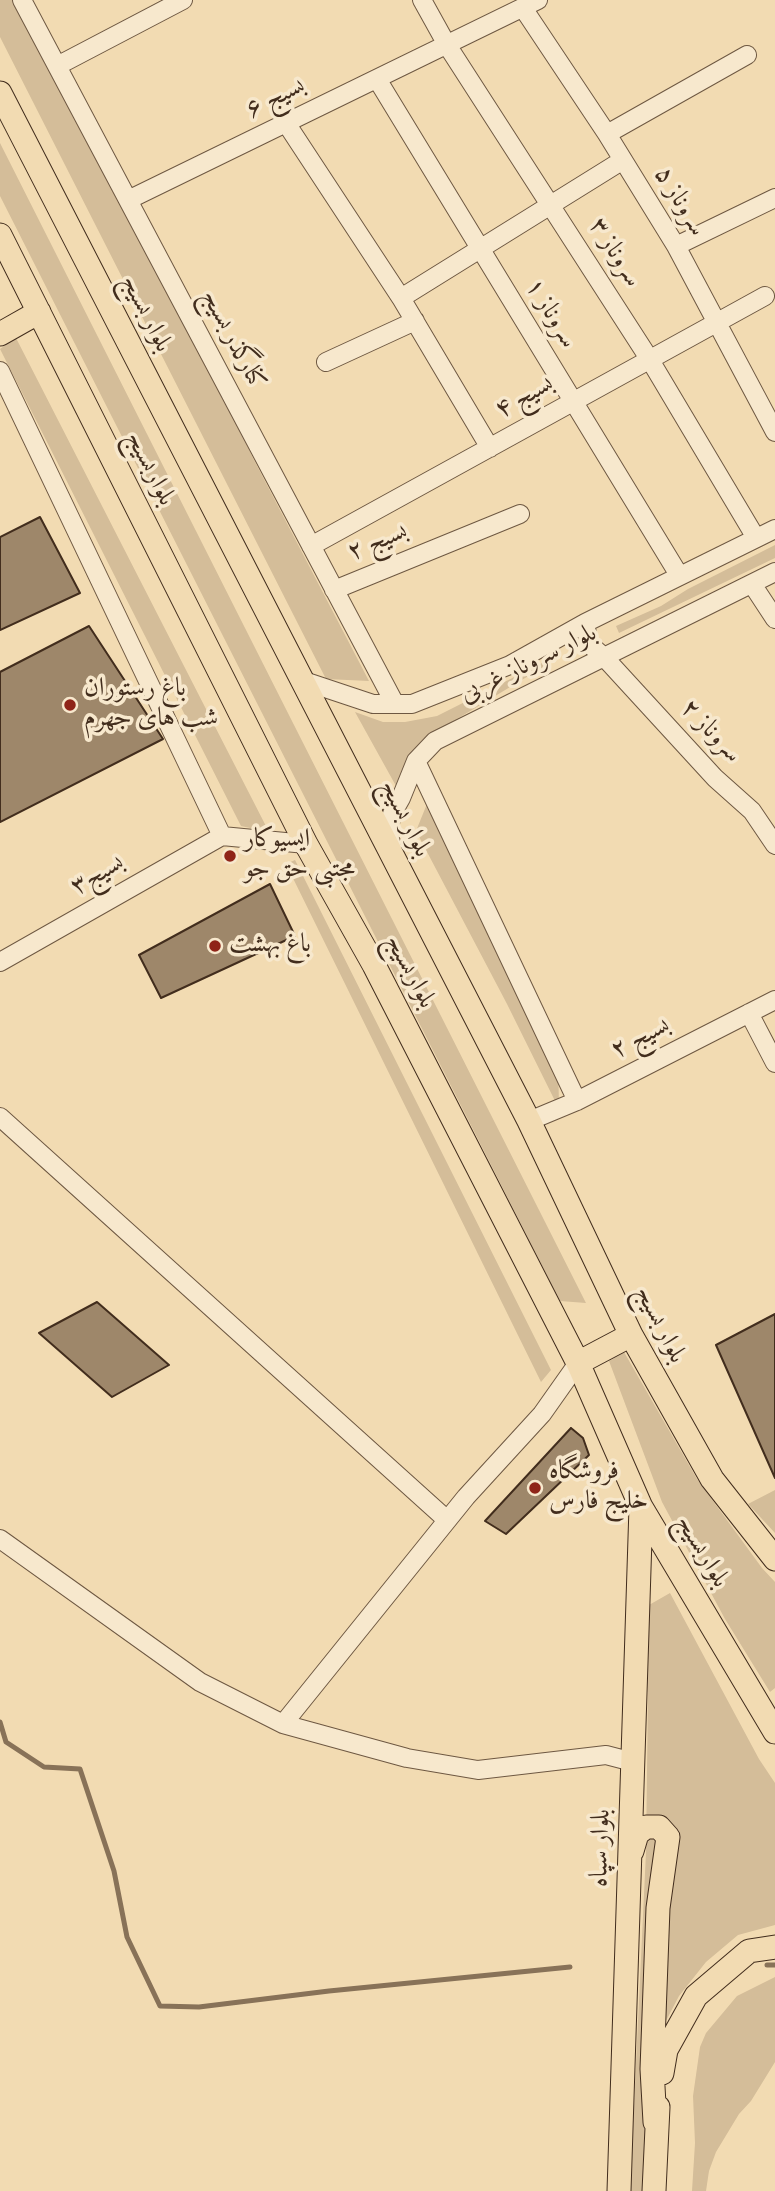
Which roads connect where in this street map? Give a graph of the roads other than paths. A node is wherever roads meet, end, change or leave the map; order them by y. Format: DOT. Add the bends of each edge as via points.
graph roads {
  1 [pos="22,0"];
  2 [pos="183,0"];
  3 [pos="422,0"];
  4 [pos="531,4"];
  5 [pos="447,45"];
  6 [pos="747,55"];
  7 [pos="57,66"];
  8 [pos="377,79"];
  9 [pos="0,93"];
  10 [pos="286,124"];
  11 [pos="607,134"];
  12 [pos="623,160"];
  13 [pos="775,198"];
  14 [pos="128,200"];
  15 [pos="552,205"];
  16 [pos="0,234"];
  17 [pos="676,246"];
  18 [pos="480,249"];
  19 [pos="765,296"];
  20 [pos="401,298"];
  21 [pos="39,312"];
  22 [pos="415,321"];
  23 [pos="716,323"];
  24 [pos="0,334"];
  25 [pos="650,359"];
  26 [pos="326,362"];
  27 [pos="0,371"];
  28 [pos="573,402"];
  29 [pos="775,432"];
  30 [pos="490,448"];
  31 [pos="520,514"];
  32 [pos="775,529"];
  33 [pos="756,538"];
  34 [pos="311,546"];
  35 [pos="775,572"];
  36 [pos="679,575"];
  37 [pos="752,583"];
  38 [pos="334,590"];
  39 [pos="775,619"];
  40 [pos="585,623"];
  41 [pos="604,657"];
  42 [pos="301,680"];
  43 [pos="395,704"];
  44 [pos="416,761"];
  45 [pos="222,836"];
  46 [pos="306,844"];
  47 [pos="775,845"];
  48 [pos="399,869"];
  49 [pos="0,962"];
  50 [pos="775,1000"];
  51 [pos="750,1013"];
  52 [pos="775,1063"];
  53 [pos="577,1101"];
  54 [pos="0,1117"];
  55 [pos="529,1121"];
  56 [pos="631,1335"];
  57 [pos="578,1363"];
  58 [pos="641,1507"];
  59 [pos="447,1520"];
  60 [pos="0,1539"];
  61 [pos="775,1559"];
  62 [pos="283,1724"];
  63 [pos="775,1732"];
  64 [pos="633,1762"];
  65 [pos="629,1860"];
  66 [pos="775,1947"];
  67 [pos="656,2123"];
  68 [pos="620,2191"];
  69 [pos="654,2191"];
  1 -- 7 [label="street, کنارگذر بسیج"];
  2 -- 7 [label="street"];
  3 -- 5 [label="street, سروناز ۳"];
  4 -- 5 [label="street, بسیج ۶"];
  4 -- 11 [label="street, سروناز ۵"];
  5 -- 8 [label="street, بسیج ۶"];
  5 -- 15 [label="street, سروناز ۳"];
  6 -- 11 [label="street"];
  7 -- 14 [label="street, کنارگذر بسیج"];
  8 -- 10 [label="street, بسیج ۶"];
  8 -- 18 [label="street, سروناز ۱"];
  9 -- 42 [label="main road, بلوار بسیج"];
  10 -- 14 [label="street, بسیج ۶"];
  10 -- 20 [label="street"];
  11 -- 12 [label="street, سروناز ۵"];
  12 -- 15 [label="street"];
  12 -- 17 [label="street, سروناز ۵"];
  13 -- 17 [label="street"];
  14 -- 34 [label="street, کنارگذر بسیج"];
  15 -- 18 [label="street"];
  15 -- 25 [label="street, سروناز ۳"];
  16 -- 21 [label="main road, بلواربسیج"];
  17 -- 23 [label="street, سروناز ۵"];
  18 -- 20 [label="street"];
  18 -- 28 [label="street, سروناز ۱"];
  19 -- 23 [label="street, بسیج ۴"];
  20 -- 22 [label="street"];
  21 -- 24 [label="main road"];
  21 -- 46 [label="main road, بلواربسیج"];
  22 -- 26 [label="street"];
  22 -- 30 [label="street"];
  23 -- 25 [label="street, بسیج ۴"];
  23 -- 29 [label="street, سروناز ۵"];
  25 -- 28 [label="street, بسیج ۴"];
  25 -- 33 [label="street, سروناز ۳"];
  27 -- 45 [label="street"];
  28 -- 30 [label="street, بسیج ۴"];
  28 -- 36 [label="street, سروناز ۱"];
  30 -- 34 [label="street, بسیج ۴"];
  31 -- 38 [label="street, بسیج ۲"];
  32 -- 33 [label="street, بلوار سروناز غربی"];
  33 -- 36 [label="street, بلوار سروناز غربی"];
  34 -- 38 [label="street, کنارگذر بسیج"];
  35 -- 37 [label="street, بلوار سروناز غربی"];
  36 -- 40 [label="street, بلوار سروناز غربی"];
  37 -- 39 [label="street"];
  37 -- 41 [label="street, بلوار سروناز غربی"];
  38 -- 43 [label="street, کنارگذر بسیج"];
  40 -- 41 [label="street, سروناز ۲" via="589,644"];
  40 -- 43 [label="street, بلوار سروناز غربی" via="510,665 412,704"];
  41 -- 44 [label="street, بلوار سروناز غربی" via="435,741"];
  41 -- 47 [label="street, سروناز ۲" via="715,778 752,811"];
  42 -- 43 [label="street, بلوار سروناز غربی" via="373,704"];
  42 -- 48 [label="main road, بلوار بسیج"];
  44 -- 48 [label="street, بلوار سروناز غربی" via="391,814 388,832"];
  44 -- 53 [label="street, بلوار بسیج"];
  45 -- 46 [label="street"];
  45 -- 49 [label="street, بسیج۳"];
  46 -- 57 [label="main road, بلواربسیج" via="374,965"];
  48 -- 55 [label="main road, بلوار بسیج"];
  50 -- 51 [label="street, بسیج ۲"];
  51 -- 52 [label="street"];
  51 -- 53 [label="street, بسیج ۲"];
  53 -- 55 [label="street, بسیج ۲"];
  54 -- 59 [label="street"];
  55 -- 56 [label="main road, بلوار بسیج"];
  56 -- 57 [label="main road"];
  56 -- 61 [label="main road, بلوار بسیج" via="712,1479"];
  57 -- 58 [label="main road, بلواربسیج"];
  57 -- 59 [label="street" via="542,1414"];
  58 -- 63 [label="main road, بلواربسیج"];
  58 -- 64 [label="main road, بلوار سپاه"];
  59 -- 62 [label="street"];
  60 -- 62 [label="street" via="200,1682"];
  62 -- 64 [label="street" via="407,1758 478,1770 606,1755"];
  64 -- 65 [label="main road, بلوار سپاه"];
  65 -- 67 [label="main road" via="643,1828 657,1826 665,1832 668,1845 658,1908 652,2069"];
  65 -- 68 [label="main road, بلوار سپاه"];
  66 -- 67 [label="main road" via="749,1951 696,1996 666,2050"];
  67 -- 69 [label="main road"];
}
